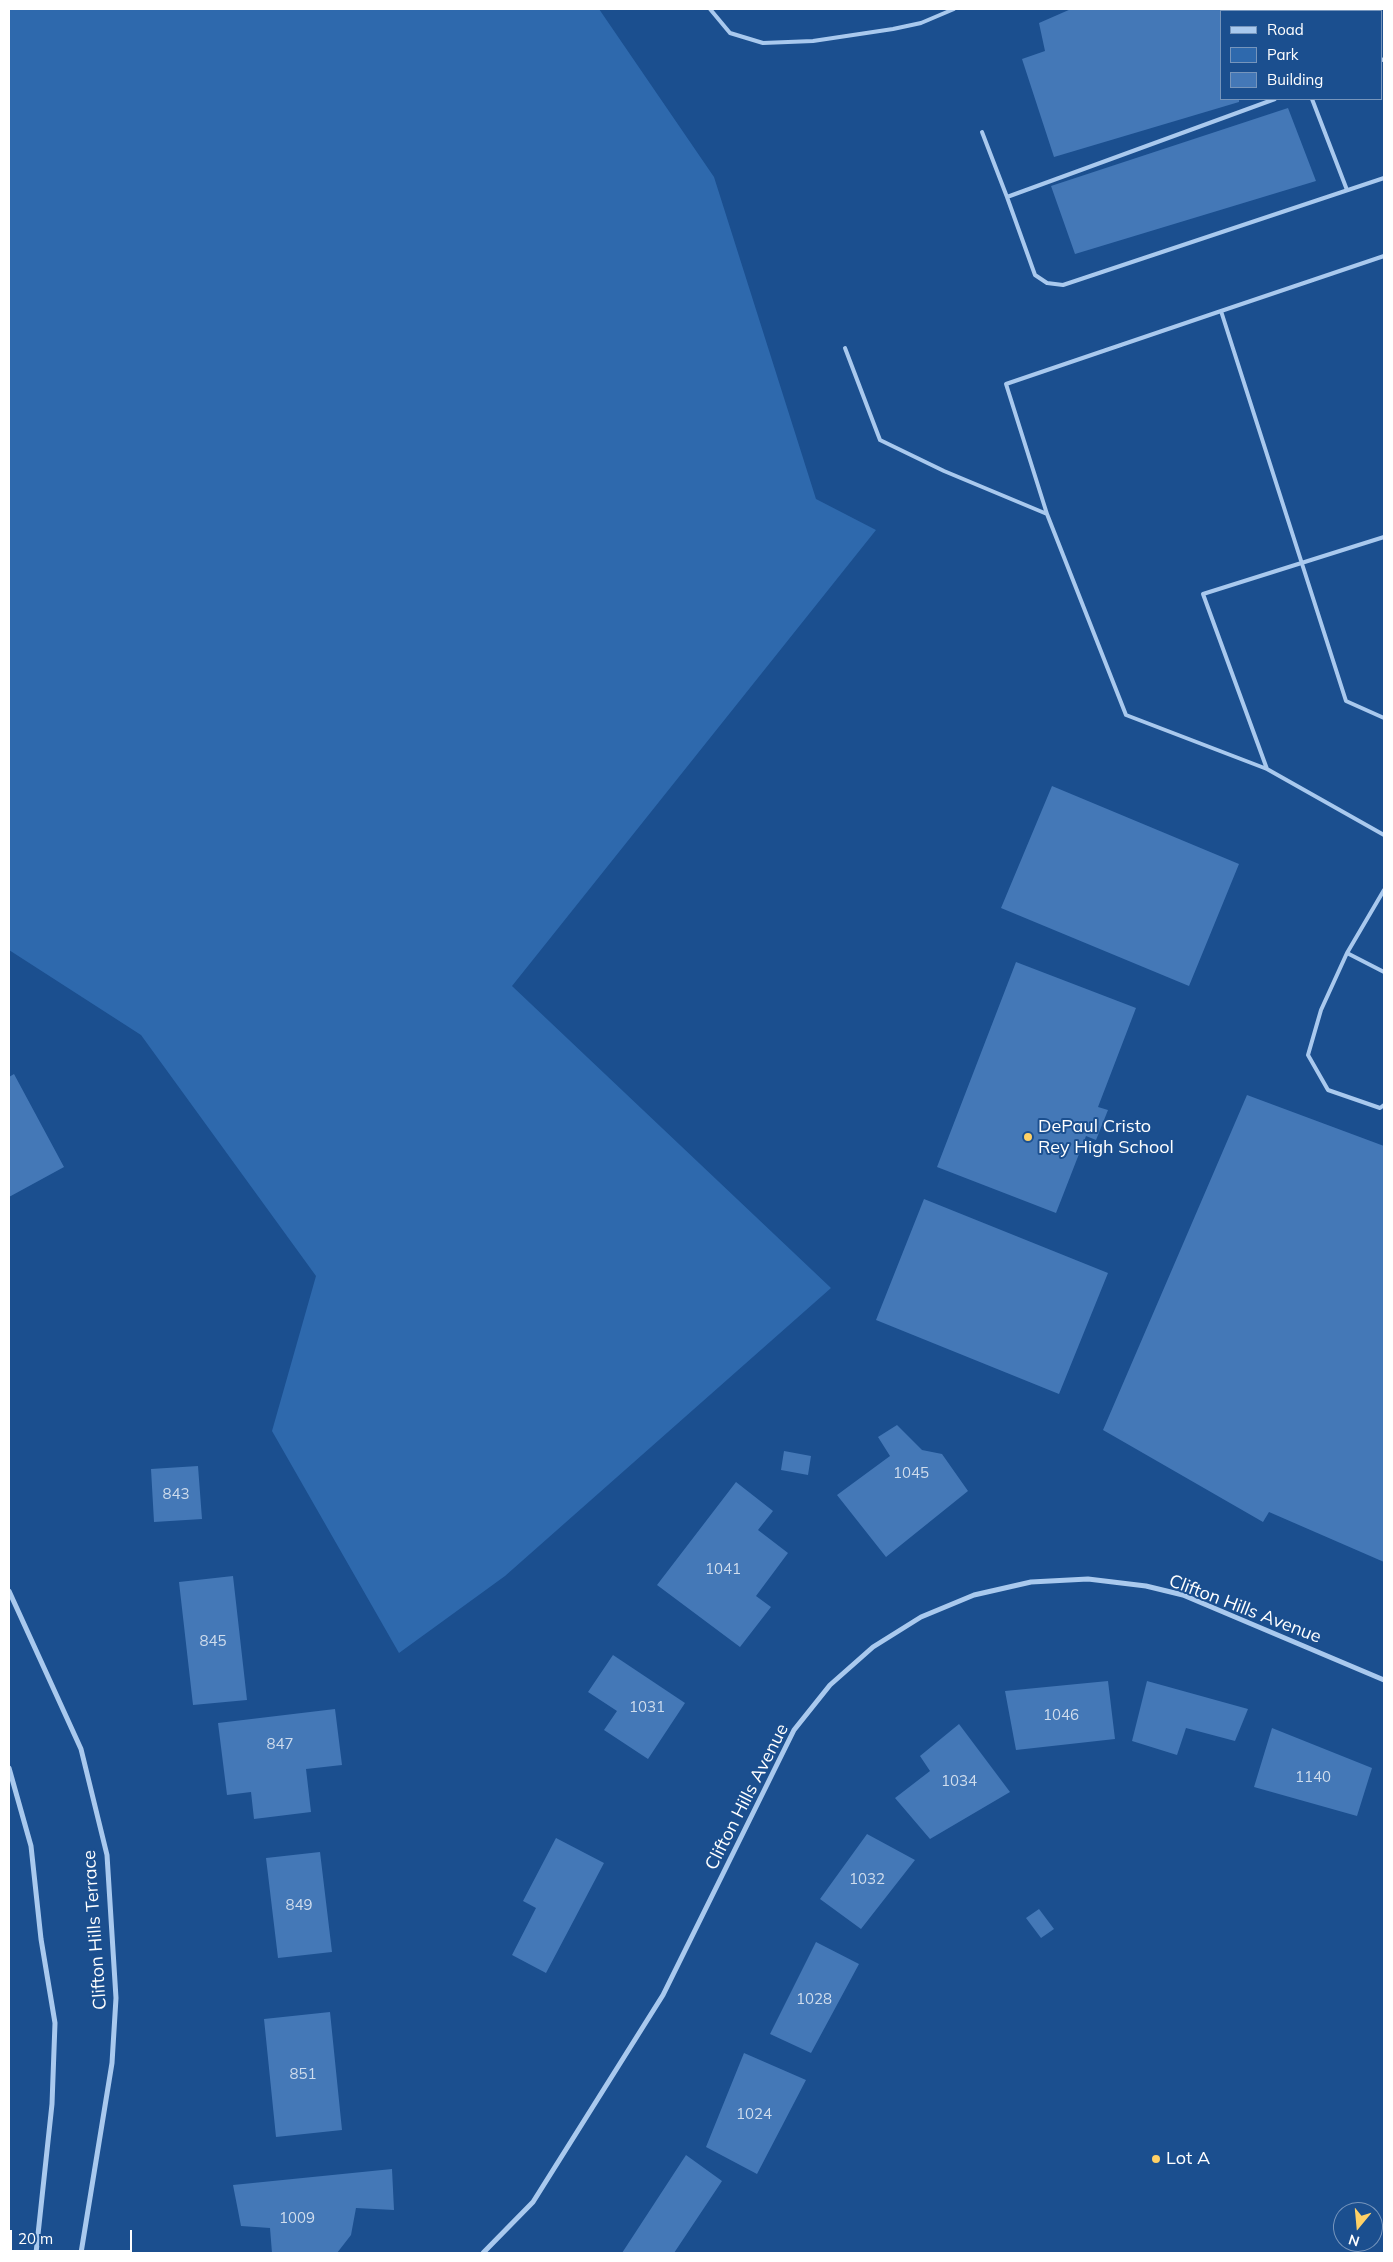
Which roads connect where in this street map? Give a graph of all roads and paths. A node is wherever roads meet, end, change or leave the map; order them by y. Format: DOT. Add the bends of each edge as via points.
graph roads {
  1 [pos="710,9"];
  2 [pos="954,9"];
  3 [pos="1272,100"];
  4 [pos="1312,100"];
  5 [pos="982,132"];
  6 [pos="1384,178"];
  7 [pos="1347,190"];
  8 [pos="1007,197"];
  9 [pos="1384,256"];
  10 [pos="1220,311"];
  11 [pos="845,348"];
  12 [pos="1047,514"];
  13 [pos="1384,537"];
  14 [pos="1302,562"];
  15 [pos="1384,718"];
  16 [pos="1267,769"];
  17 [pos="1384,835"];
  18 [pos="1384,890"];
  19 [pos="1347,953"];
  20 [pos="1384,972"];
  21 [pos="1384,1105"];
  22 [pos="9,1591"];
  23 [pos="1384,1680"];
  24 [pos="9,1768"];
  25 [pos="36,2253"];
  26 [pos="81,2253"];
  27 [pos="483,2253"];
  1 -- 2 [label="lane" via="730,33 763,43 813,41 893,29 921,23"];
  3 -- 8 [label="lane"];
  4 -- 7 [label="lane"];
  5 -- 8 [label="lane"];
  6 -- 7 [label="lane"];
  7 -- 8 [label="lane" via="1063,285 1047,283 1035,275"];
  9 -- 10 [label="lane"];
  10 -- 12 [label="lane" via="1006,384"];
  10 -- 14 [label="lane"];
  11 -- 12 [label="lane" via="880,440"];
  12 -- 16 [label="lane" via="1126,714"];
  13 -- 14 [label="lane"];
  14 -- 15 [label="lane" via="1346,701"];
  14 -- 16 [label="lane" via="1203,594"];
  16 -- 17 [label="lane"];
  18 -- 19 [label="lane"];
  19 -- 20 [label="lane"];
  19 -- 21 [label="lane" via="1321,1010 1308,1054 1328,1090 1380,1108"];
  22 -- 26 [label="street, Clifton Hills Terrace" via="81,1749 106,1855 116,1998 112,2063"];
  23 -- 27 [label="street, Clifton Hills Avenue" via="1183,1595 1146,1586 1088,1579 1031,1582 974,1595 922,1617 872,1648 830,1685 794,1730 663,1995 533,2202"];
  24 -- 25 [label="street" via="31,1846 41,1939 55,2023 52,2104"];
}
